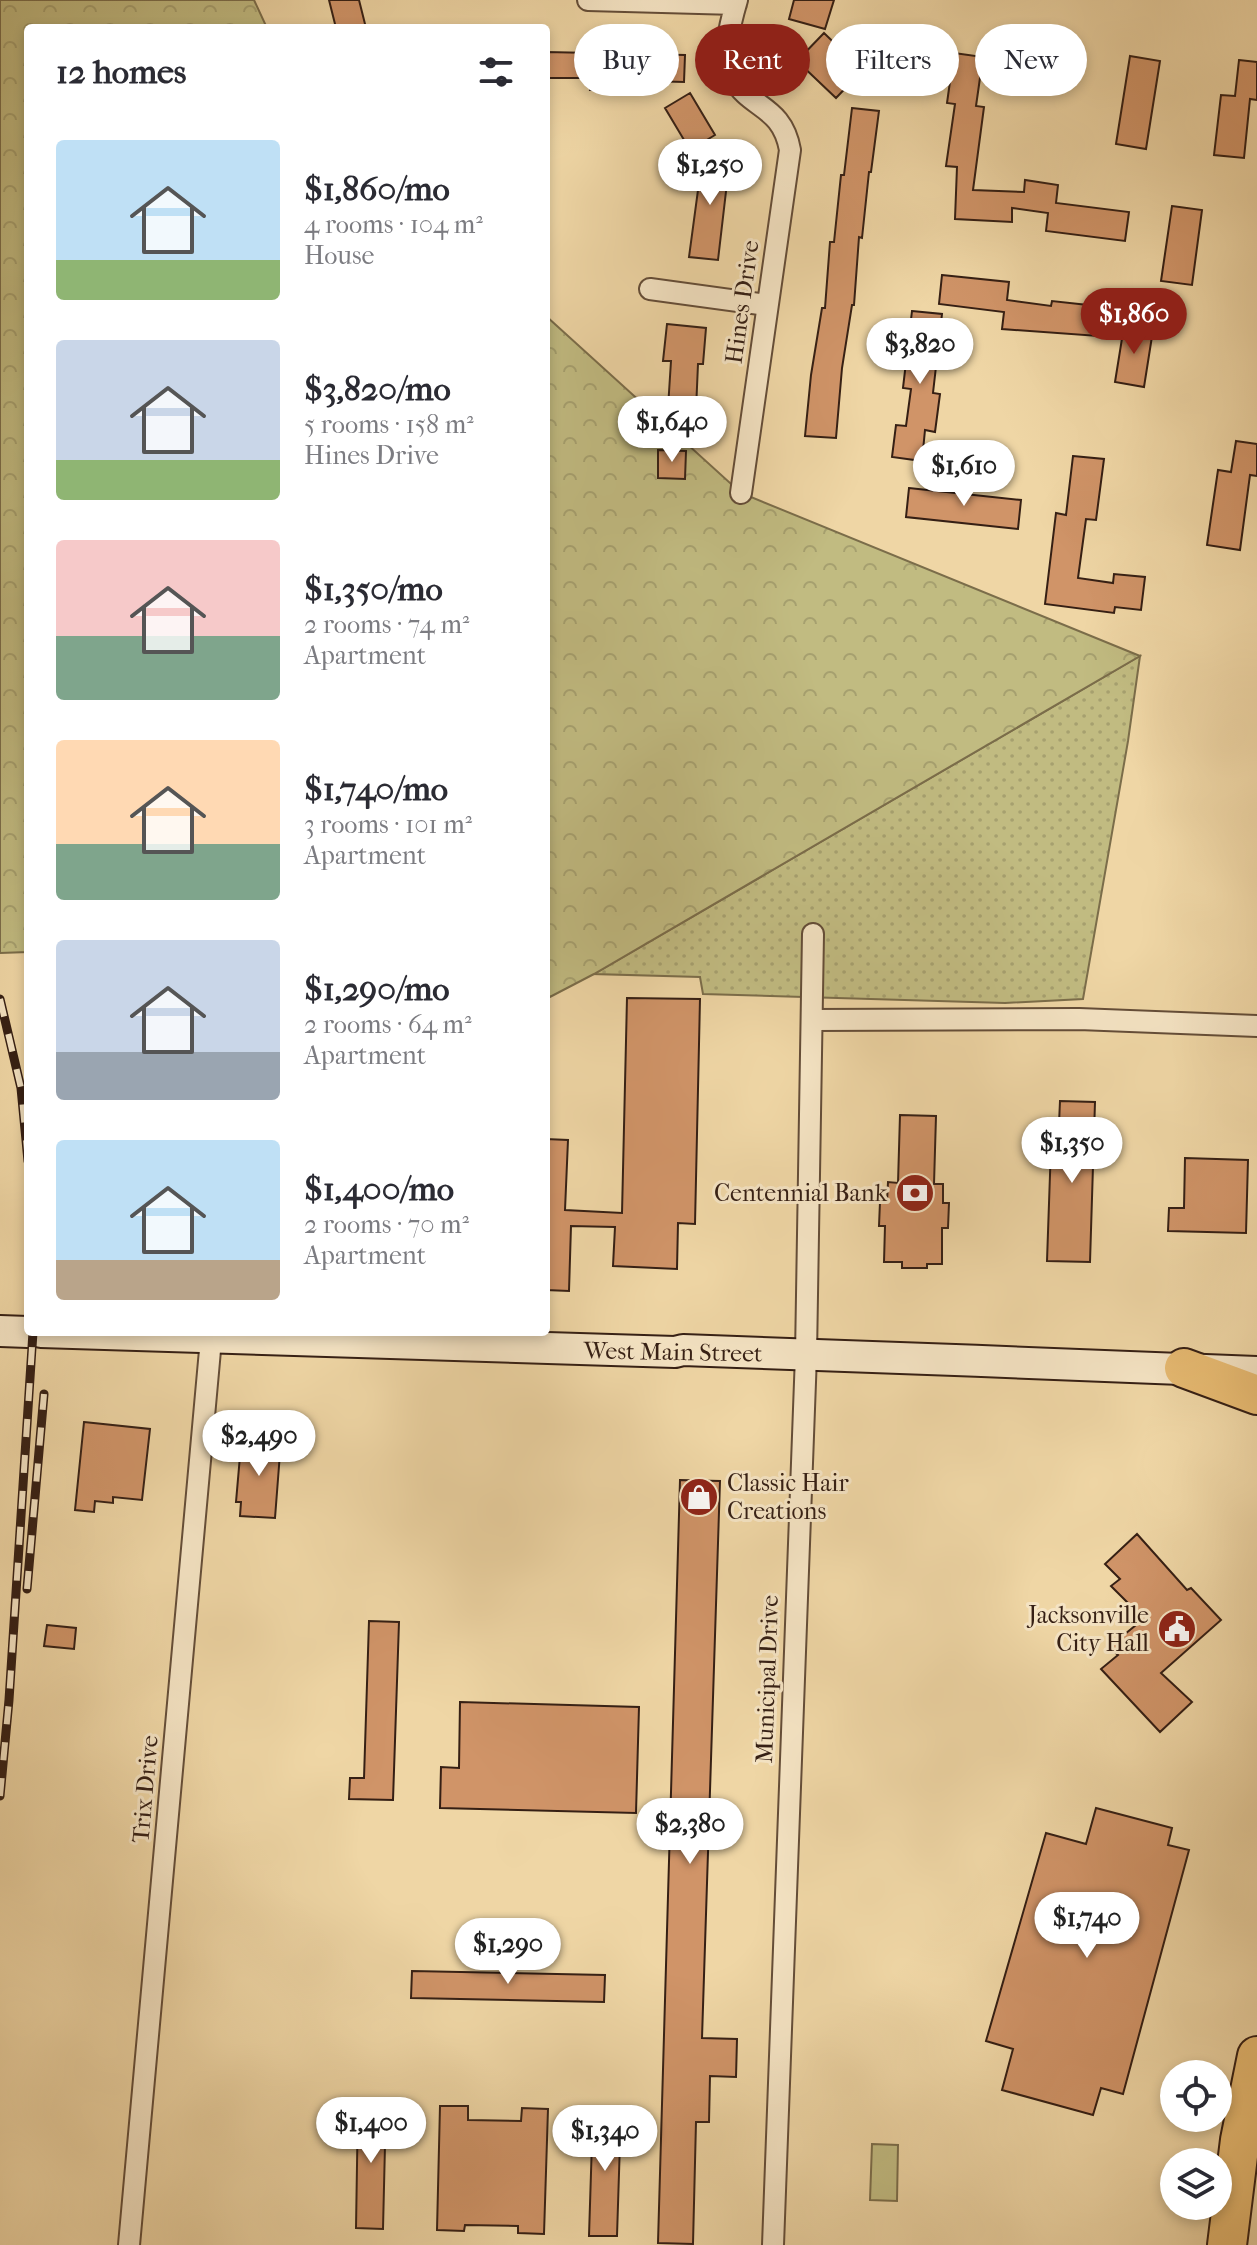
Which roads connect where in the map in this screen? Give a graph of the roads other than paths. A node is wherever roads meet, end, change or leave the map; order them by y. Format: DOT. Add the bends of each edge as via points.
graph roads {
  1 [pos="588,0"];
  2 [pos="737,2"];
  3 [pos="650,289"];
  4 [pos="767,305"];
  5 [pos="741,493"];
  6 [pos="813,934"];
  7 [pos="812,1020"];
  8 [pos="1257,1026"];
  9 [pos="0,1331"];
  10 [pos="24,1332"];
  11 [pos="138,1336"];
  12 [pos="211,1339"];
  13 [pos="806,1355"];
  14 [pos="1184,1368"];
  15 [pos="1257,1372"];
  16 [pos="1257,1395"];
  17 [pos="1257,2056"];
  18 [pos="1257,2161"];
  19 [pos="129,2245"];
  20 [pos="773,2245"];
  21 [pos="1230,2245"];
  1 -- 2 [label="street"];
  2 -- 4 [label="street, Hines Drive" via="727,46 734,81 775,115 790,150"];
  3 -- 4 [label="street"];
  4 -- 5 [label="street, Hines Drive"];
  6 -- 7 [label="street, Municipal Drive"];
  7 -- 8 [label="street" via="1079,1019"];
  7 -- 13 [label="street, Municipal Drive"];
  9 -- 10 [label="main road"];
  11 -- 12 [label="main road, West Main Street"];
  12 -- 13 [label="main road, West Main Street"];
  12 -- 19 [label="street, Trix Drive"];
  13 -- 14 [label="main road, West Main Street"];
  13 -- 20 [label="street, Municipal Drive"];
  14 -- 15 [label="main road, West Main Street"];
  14 -- 16 [label="highway"];
  17 -- 21 [label="highway" via="1240,2140"];
  18 -- 21 [label="highway"];
}
